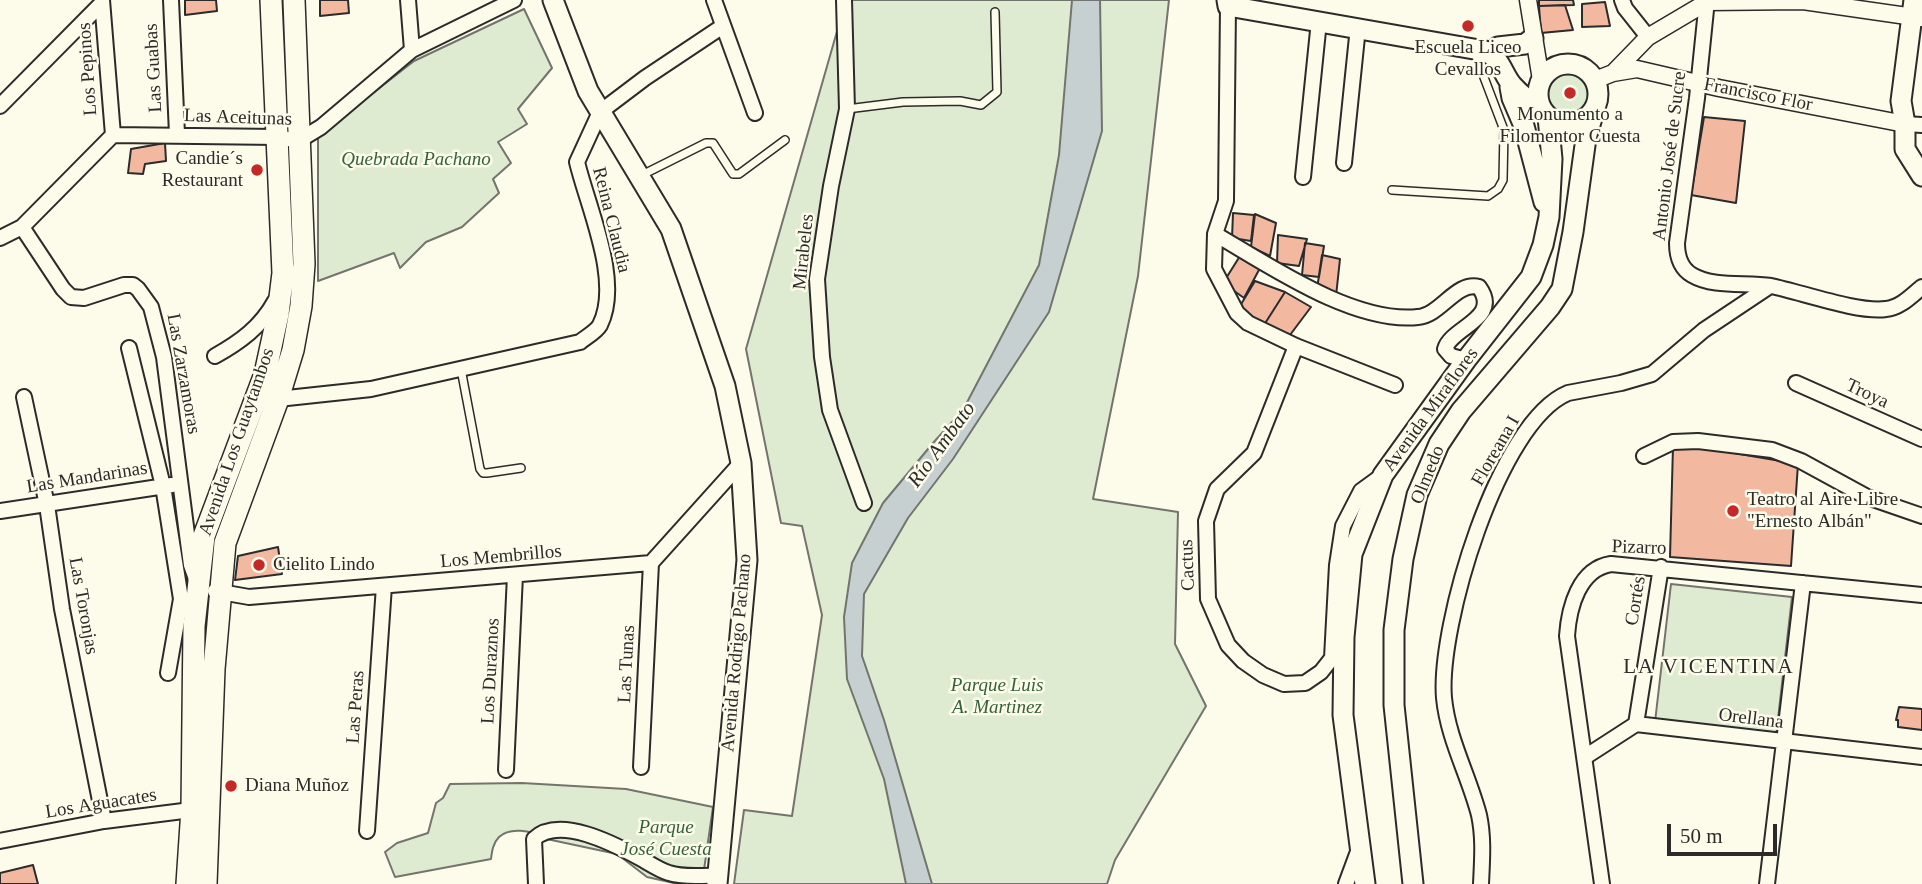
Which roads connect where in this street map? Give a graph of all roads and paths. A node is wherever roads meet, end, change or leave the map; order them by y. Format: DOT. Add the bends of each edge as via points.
graph roads {
  1 [pos="171,0"];
  2 [pos="271,0"];
  3 [pos="294,0"];
  4 [pos="408,0"];
  5 [pos="514,0"];
  6 [pos="553,0"];
  7 [pos="714,0"];
  8 [pos="844,0"];
  9 [pos="1528,0"];
  10 [pos="1622,0"];
  11 [pos="1707,1"];
  12 [pos="102,2"];
  13 [pos="1228,3"];
  14 [pos="995,12"];
  15 [pos="1918,13"];
  16 [pos="1319,21"];
  17 [pos="723,26"];
  18 [pos="1358,27"];
  19 [pos="1648,37"];
  20 [pos="1533,38"];
  21 [pos="1473,47"];
  22 [pos="1498,47"];
  23 [pos="412,50"];
  24 [pos="1604,76"];
  25 [pos="1510,82"];
  26 [pos="1540,82"];
  27 [pos="1699,83"];
  28 [pos="0,106"];
  29 [pos="1595,108"];
  30 [pos="847,109"];
  31 [pos="600,112"];
  32 [pos="755,113"];
  33 [pos="1545,114"];
  34 [pos="1913,124"];
  35 [pos="177,134"];
  36 [pos="113,135"];
  37 [pos="288,139"];
  38 [pos="785,140"];
  39 [pos="1344,163"];
  40 [pos="639,176"];
  41 [pos="1922,176"];
  42 [pos="1303,177"];
  43 [pos="1392,190"];
  44 [pos="1549,216"];
  45 [pos="22,227"];
  46 [pos="1215,234"];
  47 [pos="0,238"];
  48 [pos="1770,286"];
  49 [pos="1922,287"];
  50 [pos="281,290"];
  51 [pos="1296,346"];
  52 [pos="129,348"];
  53 [pos="215,355"];
  54 [pos="1466,360"];
  55 [pos="461,369"];
  56 [pos="1796,383"];
  57 [pos="1395,385"];
  58 [pos="24,397"];
  59 [pos="278,399"];
  60 [pos="1922,439"];
  61 [pos="1644,456"];
  62 [pos="741,463"];
  63 [pos="521,468"];
  64 [pos="1383,475"];
  65 [pos="180,484"];
  66 [pos="163,486"];
  67 [pos="864,503"];
  68 [pos="47,505"];
  69 [pos="0,511"];
  70 [pos="1922,516"];
  71 [pos="651,563"];
  72 [pos="1661,567"];
  73 [pos="515,575"];
  74 [pos="197,583"];
  75 [pos="1803,583"];
  76 [pos="384,586"];
  77 [pos="221,593"];
  78 [pos="1922,595"];
  79 [pos="169,673"];
  80 [pos="1636,724"];
  81 [pos="1783,743"];
  82 [pos="1585,757"];
  83 [pos="1922,757"];
  84 [pos="641,767"];
  85 [pos="506,770"];
  86 [pos="201,809"];
  87 [pos="104,821"];
  88 [pos="367,831"];
  89 [pos="0,839"];
  90 [pos="1360,847"];
  91 [pos="717,880"];
  92 [pos="187,884"];
  93 [pos="206,884"];
  94 [pos="536,884"];
  95 [pos="1346,884"];
  96 [pos="1365,884"];
  97 [pos="1413,884"];
  98 [pos="1481,884"];
  99 [pos="1602,884"];
  100 [pos="1768,884"];
  1 -- 35 [label="street, Las Guabas"];
  2 -- 37 [label="main road, Avenida Los Guaytambos"];
  3 -- 37 [label="main road, Avenida Los Guaytambos"];
  4 -- 23 [label="street"];
  5 -- 23 [label="street, Las Aceitunas"];
  6 -- 31 [label="main road, Avenida Rodrigo Pachano"];
  7 -- 17 [label="street"];
  8 -- 30 [label="street, Mirabeles"];
  9 -- 20 [label="street"];
  10 -- 19 [label="street"];
  11 -- 15 [label="street" via="1803,1"];
  11 -- 19 [label="street"];
  11 -- 27 [label="street, Antonio José de Sucre"];
  12 -- 28 [label="street"];
  12 -- 36 [label="street, Los Pepinos"];
  13 -- 16 [label="main road"];
  13 -- 46 [label="street" via="1226,201"];
  14 -- 30 [label="lane" via="997,93 990,100 981,105 903,102"];
  15 -- 34 [label="main road"];
  16 -- 18 [label="main road"];
  16 -- 42 [label="street"];
  17 -- 31 [label="street, Reina Claudia"];
  17 -- 32 [label="street"];
  18 -- 21 [label="main road"];
  18 -- 39 [label="street"];
  19 -- 24 [label="street"];
  20 -- 22 [label="main road" via="1525,44"];
  20 -- 26 [label="street"];
  21 -- 22 [label="main road"];
  21 -- 25 [label="main road" via="1492,54"];
  21 -- 43 [label="lane" via="1504,130 1503,180 1498,189 1488,196"];
  22 -- 26 [label="main road" via="1521,81"];
  23 -- 37 [label="street, Las Aceitunas" via="321,127"];
  24 -- 26 [label="main road" via="1568,64 1549,70"];
  24 -- 27 [label="street, Francisco Flor" via="1637,69"];
  24 -- 29 [label="main road"];
  25 -- 33 [label="main road"];
  25 -- 44 [label="main road"];
  26 -- 33 [label="main road" via="1538,97"];
  27 -- 34 [label="street, Francisco Flor"];
  27 -- 48 [label="street, Antonio José de Sucre" via="1677,243 1680,263 1702,279"];
  29 -- 33 [label="main road" via="1573,124 1556,122"];
  29 -- 97 [label="main road, Olmedo" via="1562,289 1461,411 1439,444 1417,495 1394,630 1394,705"];
  30 -- 67 [label="street, Mirabeles" via="817,279 830,410"];
  31 -- 40 [label="main road, Avenida Rodrigo Pachano"];
  31 -- 55 [label="street, Reina Claudia" via="577,162 608,271 607,303 599,327 580,342"];
  33 -- 44 [label="main road, Avenida Miraflores" via="1552,159"];
  34 -- 41 [label="main road" via="1905,149"];
  35 -- 36 [label="street, Las Aceitunas"];
  35 -- 37 [label="street, Las Aceitunas"];
  36 -- 45 [label="street"];
  37 -- 50 [label="main road, Avenida Los Guaytambos"];
  37 -- 59 [label="main road, Avenida Los Guaytambos" via="304,264 293,350"];
  38 -- 40 [label="lane" via="739,174 733,174 713,143 706,143"];
  40 -- 62 [label="main road, Avenida Rodrigo Pachano" via="671,229 689,278 724,386"];
  44 -- 54 [label="main road, Avenida Miraflores" via="1531,277"];
  45 -- 47 [label="street"];
  45 -- 65 [label="street, Las Zarzamoras" via="71,297 133,285 151,307 164,357"];
  46 -- 51 [label="street" via="1214,269 1237,313"];
  46 -- 54 [label="street" via="1332,299 1385,317 1420,317 1463,289 1479,287 1485,301 1483,310 1471,325 1447,341 1445,349"];
  48 -- 49 [label="street" via="1885,310"];
  48 -- 98 [label="street, Floreana I" via="1704,330 1652,374 1561,396 1523,435 1490,499 1461,582 1444,673 1451,733 1479,817"];
  50 -- 53 [label="street" via="260,323"];
  50 -- 74 [label="main road, Avenida Los Guaytambos" via="265,374 204,536"];
  51 -- 57 [label="street"];
  51 -- 64 [label="street, Cactus" via="1254,453 1217,489 1206,521 1208,599 1228,645 1263,676 1284,684 1305,683 1332,658 1343,526 1361,491"];
  52 -- 66 [label="street"];
  54 -- 64 [label="main road, Avenida Miraflores"];
  55 -- 59 [label="street, Reina Claudia" via="371,389"];
  55 -- 63 [label="lane" via="480,469 487,473"];
  56 -- 60 [label="street, Troya"];
  58 -- 68 [label="street, Las Toronjas"];
  59 -- 77 [label="main road, Avenida Los Guaytambos" via="225,543"];
  61 -- 70 [label="street" via="1673,442 1772,450 1867,497"];
  62 -- 71 [label="street"];
  62 -- 91 [label="main road, Avenida Rodrigo Pachano" via="747,560"];
  64 -- 90 [label="main road, Avenida Miraflores" via="1352,554 1344,637 1343,715"];
  65 -- 66 [label="street, Las Mandarinas"];
  65 -- 74 [label="street, Las Zarzamoras"];
  66 -- 68 [label="street, Las Mandarinas"];
  66 -- 79 [label="street" via="181,599"];
  68 -- 69 [label="street, Las Mandarinas"];
  68 -- 87 [label="street, Las Toronjas" via="62,609"];
  71 -- 73 [label="street, Los Membrillos"];
  71 -- 84 [label="street, Las Tunas"];
  72 -- 75 [label="street, Pizarro"];
  72 -- 80 [label="street, Cortés"];
  72 -- 82 [label="street, Pizarro" via="1604,565 1581,583 1567,636"];
  73 -- 76 [label="street, Los Membrillos"];
  73 -- 85 [label="street, Los Duraznos"];
  74 -- 77 [label="street, Los Membrillos"];
  74 -- 86 [label="main road, Avenida Los Guaytambos" via="194,626"];
  75 -- 78 [label="street, Pizarro"];
  75 -- 81 [label="street"];
  76 -- 77 [label="street, Los Membrillos" via="249,597"];
  76 -- 88 [label="street, Las Peras"];
  77 -- 86 [label="main road, Avenida Los Guaytambos"];
  80 -- 81 [label="street, Orellana"];
  80 -- 82 [label="street"];
  81 -- 83 [label="street, Orellana"];
  81 -- 100 [label="street"];
  82 -- 99 [label="street, Pizarro"];
  86 -- 87 [label="street, Los Aguacates"];
  86 -- 92 [label="main road, Avenida Los Guaytambos"];
  86 -- 93 [label="main road, Avenida Los Guaytambos"];
  87 -- 89 [label="street, Los Aguacates"];
  90 -- 95 [label="street"];
  90 -- 96 [label="main road, Avenida Miraflores"];
  91 -- 94 [label="street" via="670,874 625,850 573,830 554,828 534,839"];
}
